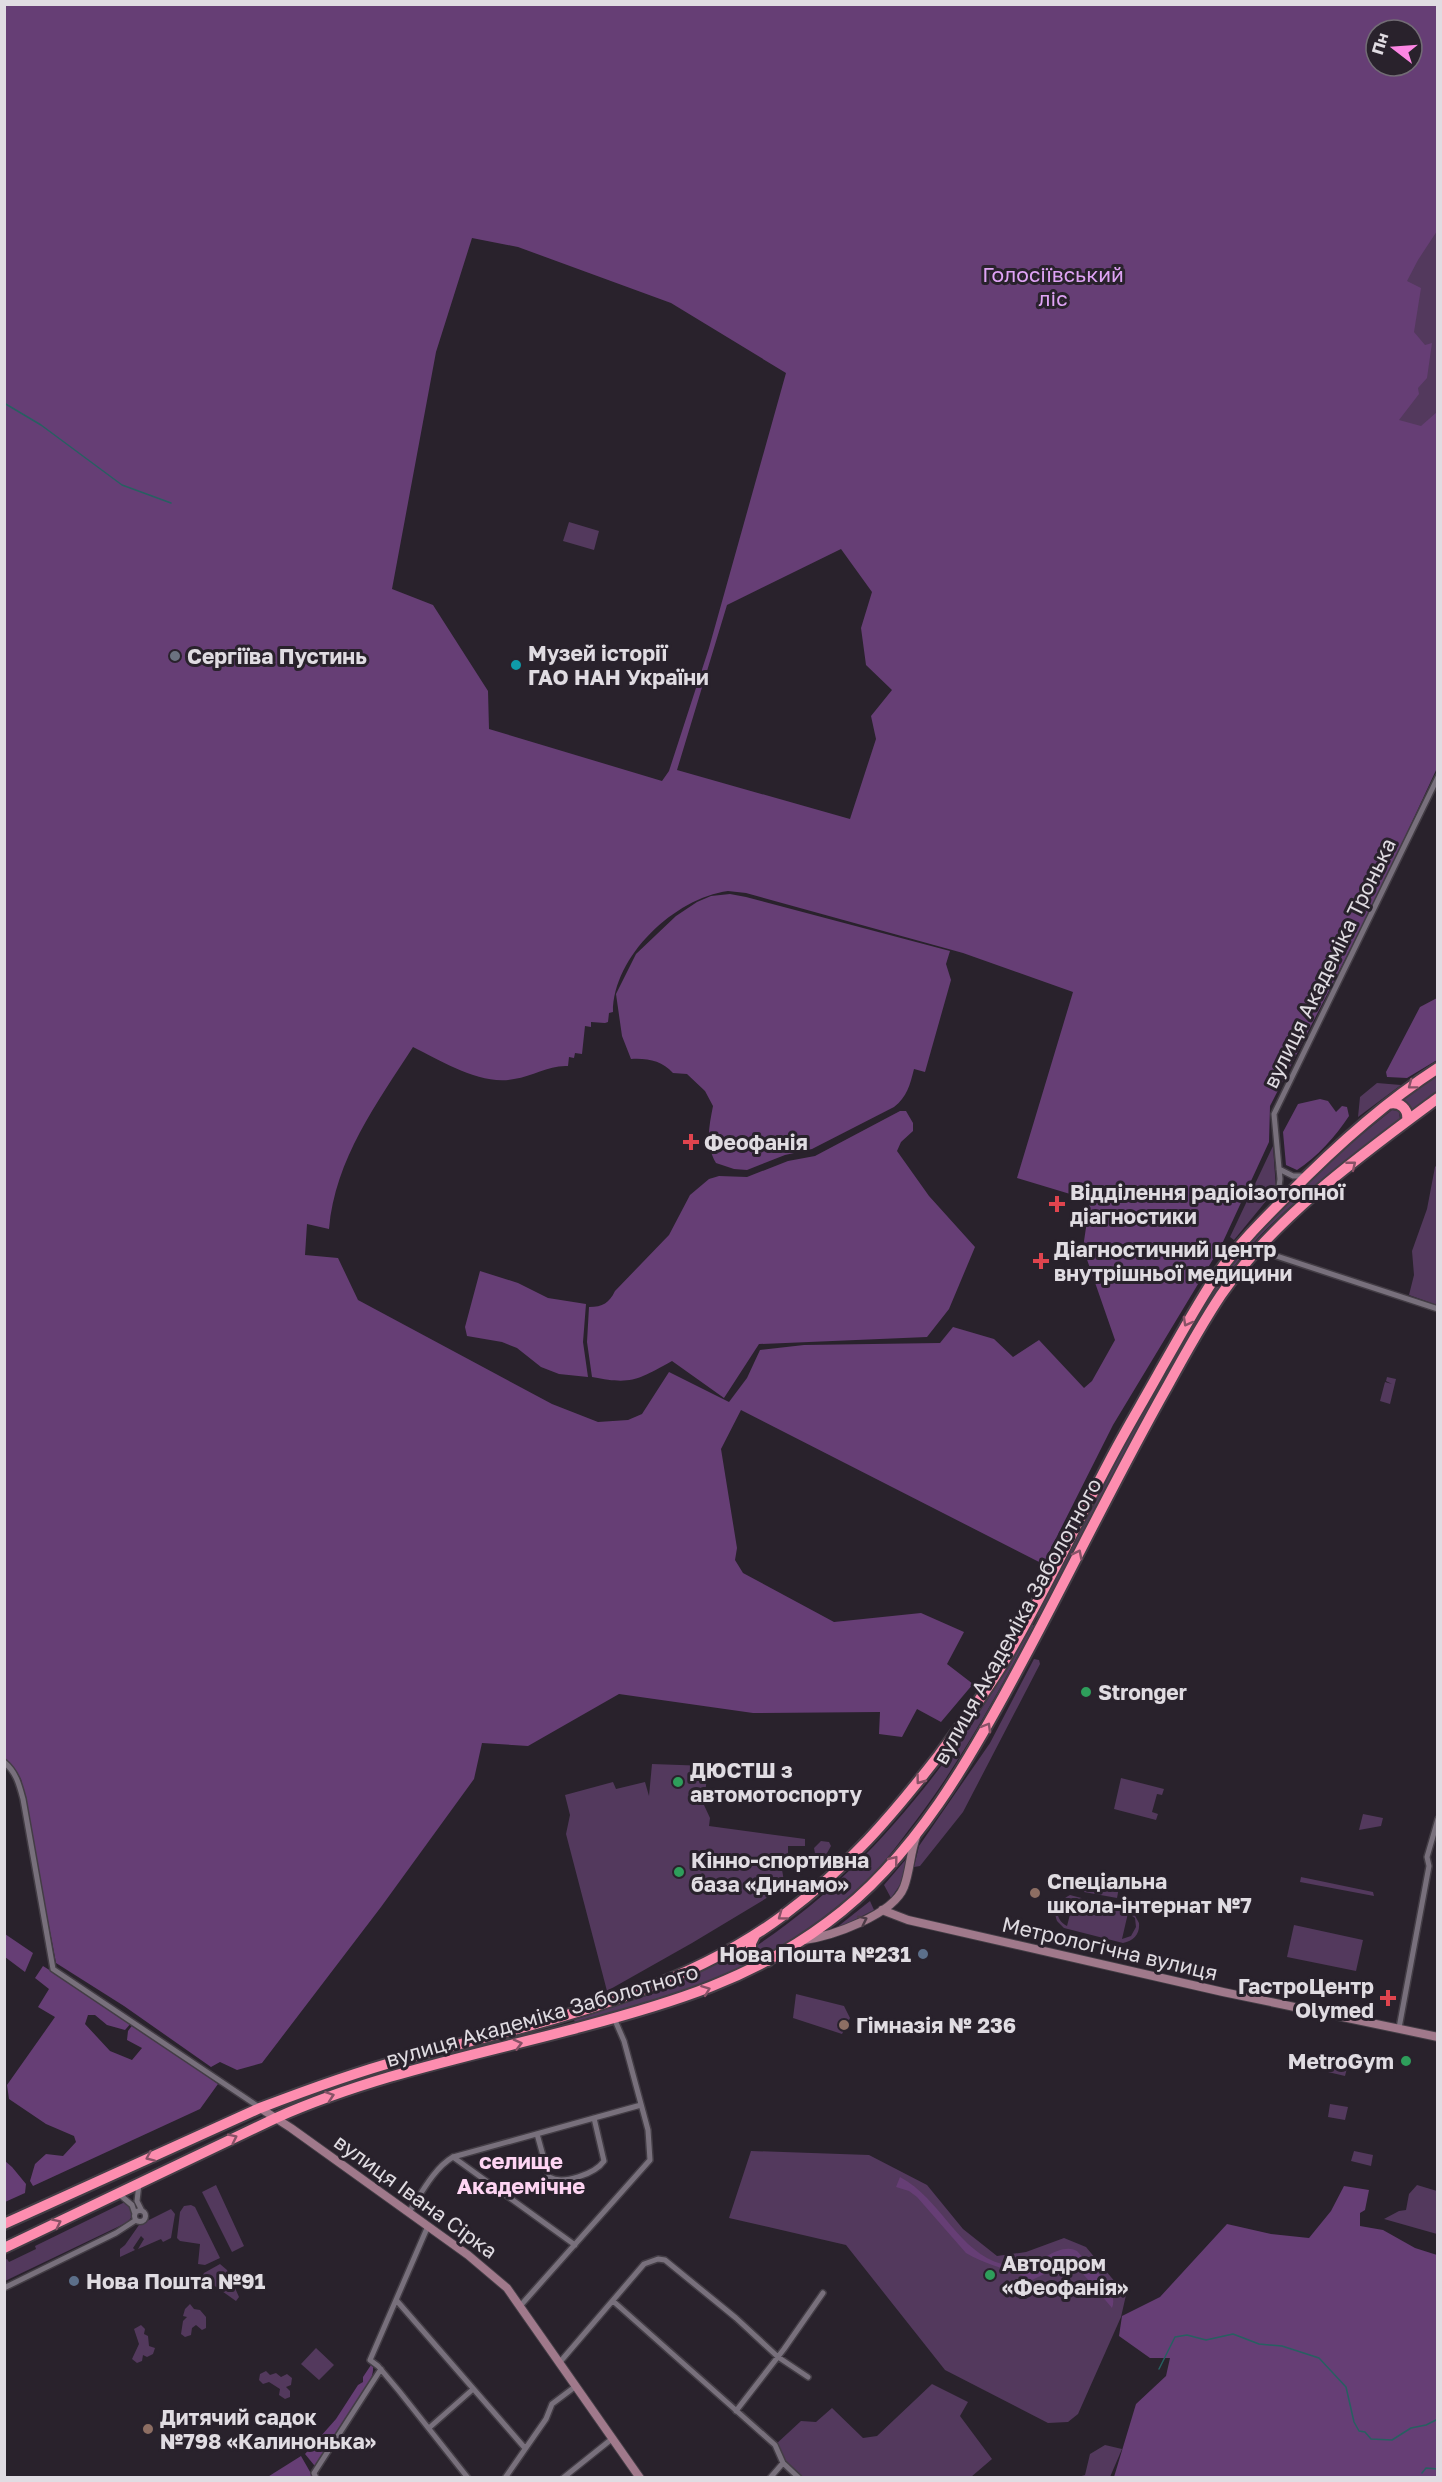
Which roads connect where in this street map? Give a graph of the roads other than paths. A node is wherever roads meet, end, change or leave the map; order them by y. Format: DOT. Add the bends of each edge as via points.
graph roads {
  1 [pos="1437,777"];
  2 [pos="1437,1068"];
  3 [pos="1437,1098"];
  4 [pos="1388,1104"];
  5 [pos="1407,1121"];
  6 [pos="1280,1169"];
  7 [pos="1308,1174"];
  8 [pos="1276,1207"];
  9 [pos="1256,1250"];
  10 [pos="1437,1309"];
  11 [pos="4,1762"];
  12 [pos="1437,1819"];
  13 [pos="920,1828"];
  14 [pos="882,1910"];
  15 [pos="755,1935"];
  16 [pos="803,1940"];
  17 [pos="768,1961"];
  18 [pos="614,2018"];
  19 [pos="1399,2028"];
  20 [pos="1437,2037"];
  21 [pos="641,2105"];
  22 [pos="260,2108"];
  23 [pos="276,2118"];
  24 [pos="594,2118"];
  25 [pos="537,2134"];
  26 [pos="453,2157"];
  27 [pos="139,2183"];
  28 [pos="117,2193"];
  29 [pos="142,2211"];
  30 [pos="409,2212"];
  31 [pos="136,2217"];
  32 [pos="4,2224"];
  33 [pos="428,2226"];
  34 [pos="575,2245"];
  35 [pos="4,2248"];
  36 [pos="4,2288"];
  37 [pos="823,2293"];
  38 [pos="397,2301"];
  39 [pos="613,2301"];
  40 [pos="520,2305"];
  41 [pos="778,2356"];
  42 [pos="560,2362"];
  43 [pos="380,2367"];
  44 [pos="808,2377"];
  45 [pos="576,2386"];
  46 [pos="472,2390"];
  47 [pos="736,2411"];
  48 [pos="429,2428"];
  49 [pos="613,2438"];
  50 [pos="524,2447"];
  51 [pos="783,2463"];
  52 [pos="316,2478"];
  53 [pos="468,2478"];
  54 [pos="505,2478"];
  55 [pos="563,2478"];
  56 [pos="640,2478"];
  57 [pos="770,2478"];
  58 [pos="799,2478"];
  1 -- 6 [label="street, вулиця Академіка Тронька" via="1274,1114"];
  2 -- 4 [label="highway, вулиця Академіка Заболотного, one-way"];
  3 -- 5 [label="highway, вулиця Академіка Заболотного"];
  4 -- 5 [label="highway" via="1403,1106"];
  4 -- 7 [label="highway, вулиця Академіка Заболотного"];
  9 -- 5 [label="highway, вулиця Академіка Заболотного, one-way" via="1325,1187"];
  6 -- 7 [label="street" via="1293,1176"];
  6 -- 8 [label="street, вулиця Академіка Тронька"];
  7 -- 8 [label="highway, вулиця Академіка Заболотного"];
  8 -- 15 [label="highway, вулиця Академіка Заболотного, one-way" via="1239,1247 1197,1305 1110,1460 1016,1641 971,1712 858,1852 812,1893"];
  9 -- 10 [label="street"];
  13 -- 9 [label="highway, вулиця Академіка Заболотного, one-way" via="1002,1701 1209,1313"];
  11 -- 22 [label="street" via="18,1780 23,1799 53,1969"];
  12 -- 19 [label="street" via="1427,1857 1429,1866"];
  13 -- 14 [label="street" via="903,1890"];
  16 -- 13 [label="highway, вулиця Академіка Заболотного, one-way" via="866,1891"];
  16 -- 14 [label="street, one-way" via="836,1933"];
  14 -- 19 [label="street, Метрологічна вулиця" via="1123,1970"];
  15 -- 17 [label="highway" via="751,1954 759,1961"];
  15 -- 22 [label="highway, вулиця Академіка Заболотного" via="697,1967 626,1996 376,2067"];
  16 -- 17 [label="highway, вулиця Академіка Заболотного"];
  18 -- 17 [label="highway, вулиця Академіка Заболотного, one-way" via="698,1993"];
  18 -- 21 [label="street"];
  23 -- 18 [label="highway, вулиця Академіка Заболотного, one-way" via="352,2089"];
  19 -- 20 [label="street, Метрологічна вулиця"];
  21 -- 24 [label="street"];
  21 -- 34 [label="street" via="650,2160"];
  22 -- 23 [label="street, вулиця Івана Сірка"];
  22 -- 32 [label="highway, вулиця Академіка Заболотного, one-way"];
  27 -- 23 [label="highway, вулиця Академіка Заболотного, one-way"];
  23 -- 30 [label="street, вулиця Івана Сірка"];
  24 -- 25 [label="street"];
  24 -- 25 [label="street" via="604,2160 597,2169 581,2175 559,2180 549,2177"];
  25 -- 26 [label="street"];
  26 -- 30 [label="street"];
  26 -- 34 [label="street"];
  27 -- 28 [label="highway, вулиця Академіка Заболотного"];
  27 -- 29 [label="street" via="137,2201"];
  28 -- 31 [label="street" via="132,2205"];
  35 -- 28 [label="highway, вулиця Академіка Заболотного, one-way"];
  29 -- 31 [label="street"];
  29 -- 31 [label="street" via="145,2218 141,2222"];
  30 -- 33 [label="street, вулиця Івана Сірка"];
  31 -- 36 [label="street" via="116,2234"];
  33 -- 38 [label="street"];
  33 -- 40 [label="street, вулиця Івана Сірка" via="489,2271"];
  34 -- 40 [label="street"];
  37 -- 41 [label="street"];
  38 -- 43 [label="street" via="370,2360"];
  38 -- 46 [label="street"];
  39 -- 41 [label="street" via="644,2264 665,2260"];
  39 -- 42 [label="street"];
  39 -- 47 [label="street"];
  40 -- 42 [label="street, вулиця Івана Сірка"];
  41 -- 44 [label="street"];
  41 -- 47 [label="street"];
  42 -- 45 [label="street, вулиця Івана Сірка"];
  43 -- 48 [label="street"];
  43 -- 52 [label="street" via="314,2473"];
  45 -- 49 [label="street, вулиця Івана Сірка"];
  45 -- 50 [label="street" via="552,2404 546,2420"];
  46 -- 48 [label="street"];
  46 -- 50 [label="street"];
  47 -- 51 [label="street" via="775,2445"];
  48 -- 53 [label="street"];
  49 -- 55 [label="street"];
  49 -- 56 [label="street, вулиця Івана Сірка"];
  50 -- 54 [label="street"];
  51 -- 57 [label="street"];
  51 -- 58 [label="street"];
}
